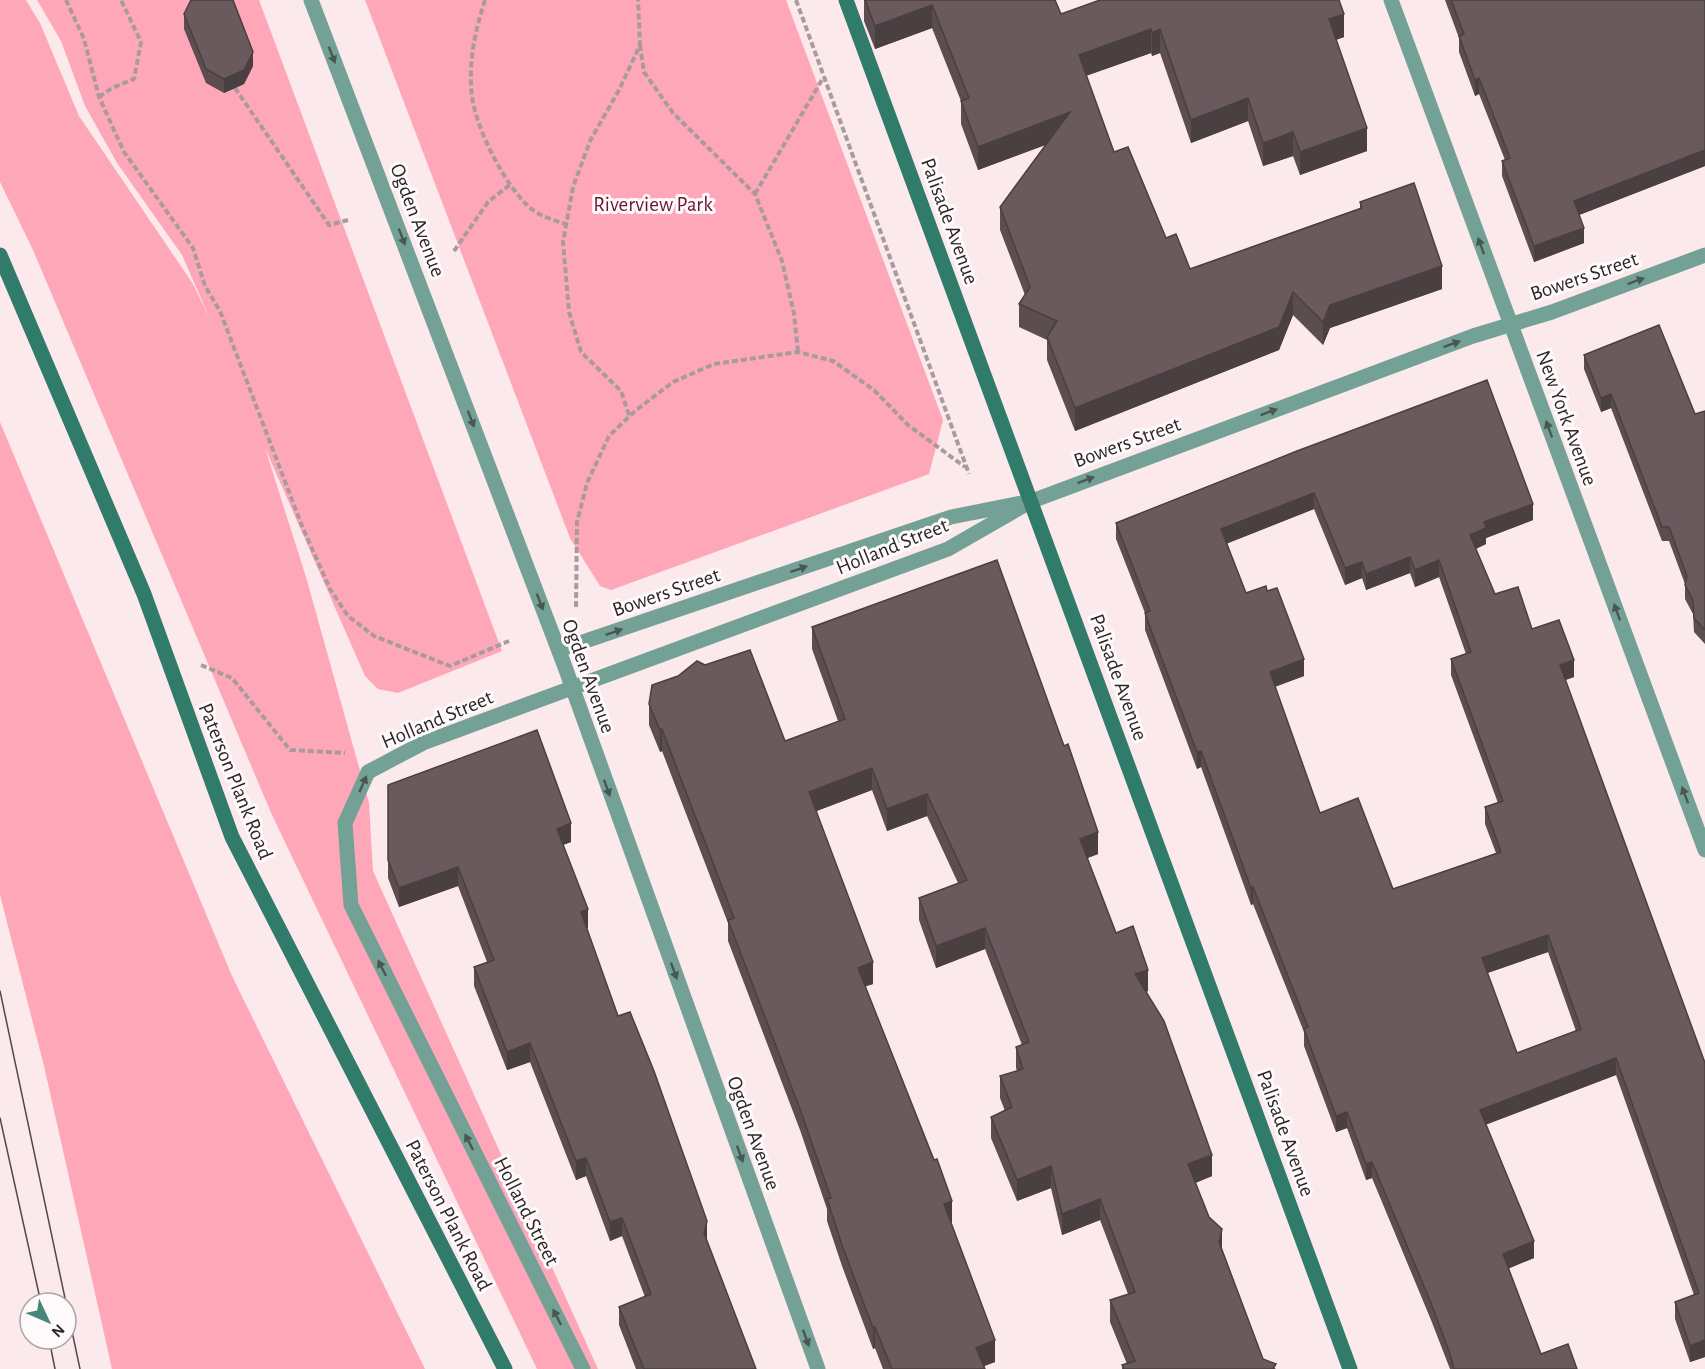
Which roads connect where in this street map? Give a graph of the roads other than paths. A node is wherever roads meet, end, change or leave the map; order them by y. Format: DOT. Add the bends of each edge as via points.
graph roads {
  1 [pos="312,0"];
  2 [pos="846,0"];
  3 [pos="1391,0"];
  4 [pos="0,255"];
  5 [pos="1705,255"];
  6 [pos="1509,323"];
  7 [pos="1032,501"];
  8 [pos="559,650"];
  9 [pos="1705,850"];
  10 [pos="505,1369"];
  11 [pos="583,1369"];
  12 [pos="818,1369"];
  13 [pos="1350,1369"];
  1 -- 8 [label="street, Ogden Avenue, one-way"];
  2 -- 7 [label="main road, Palisade Avenue"];
  6 -- 3 [label="street, New York Avenue, one-way"];
  4 -- 10 [label="main road, Paterson Plank Road" via="144,594 232,837"];
  6 -- 5 [label="street, Bowers Street, one-way" via="1552,312"];
  7 -- 6 [label="street, Bowers Street, one-way"];
  9 -- 6 [label="street, New York Avenue, one-way"];
  8 -- 7 [label="street, Bowers Street, one-way" via="951,517"];
  11 -- 7 [label="street, Holland Street, one-way" via="351,905 345,823 368,772 423,743 948,549"];
  7 -- 13 [label="main road, Palisade Avenue"];
  8 -- 12 [label="street, Ogden Avenue, one-way"];
}
